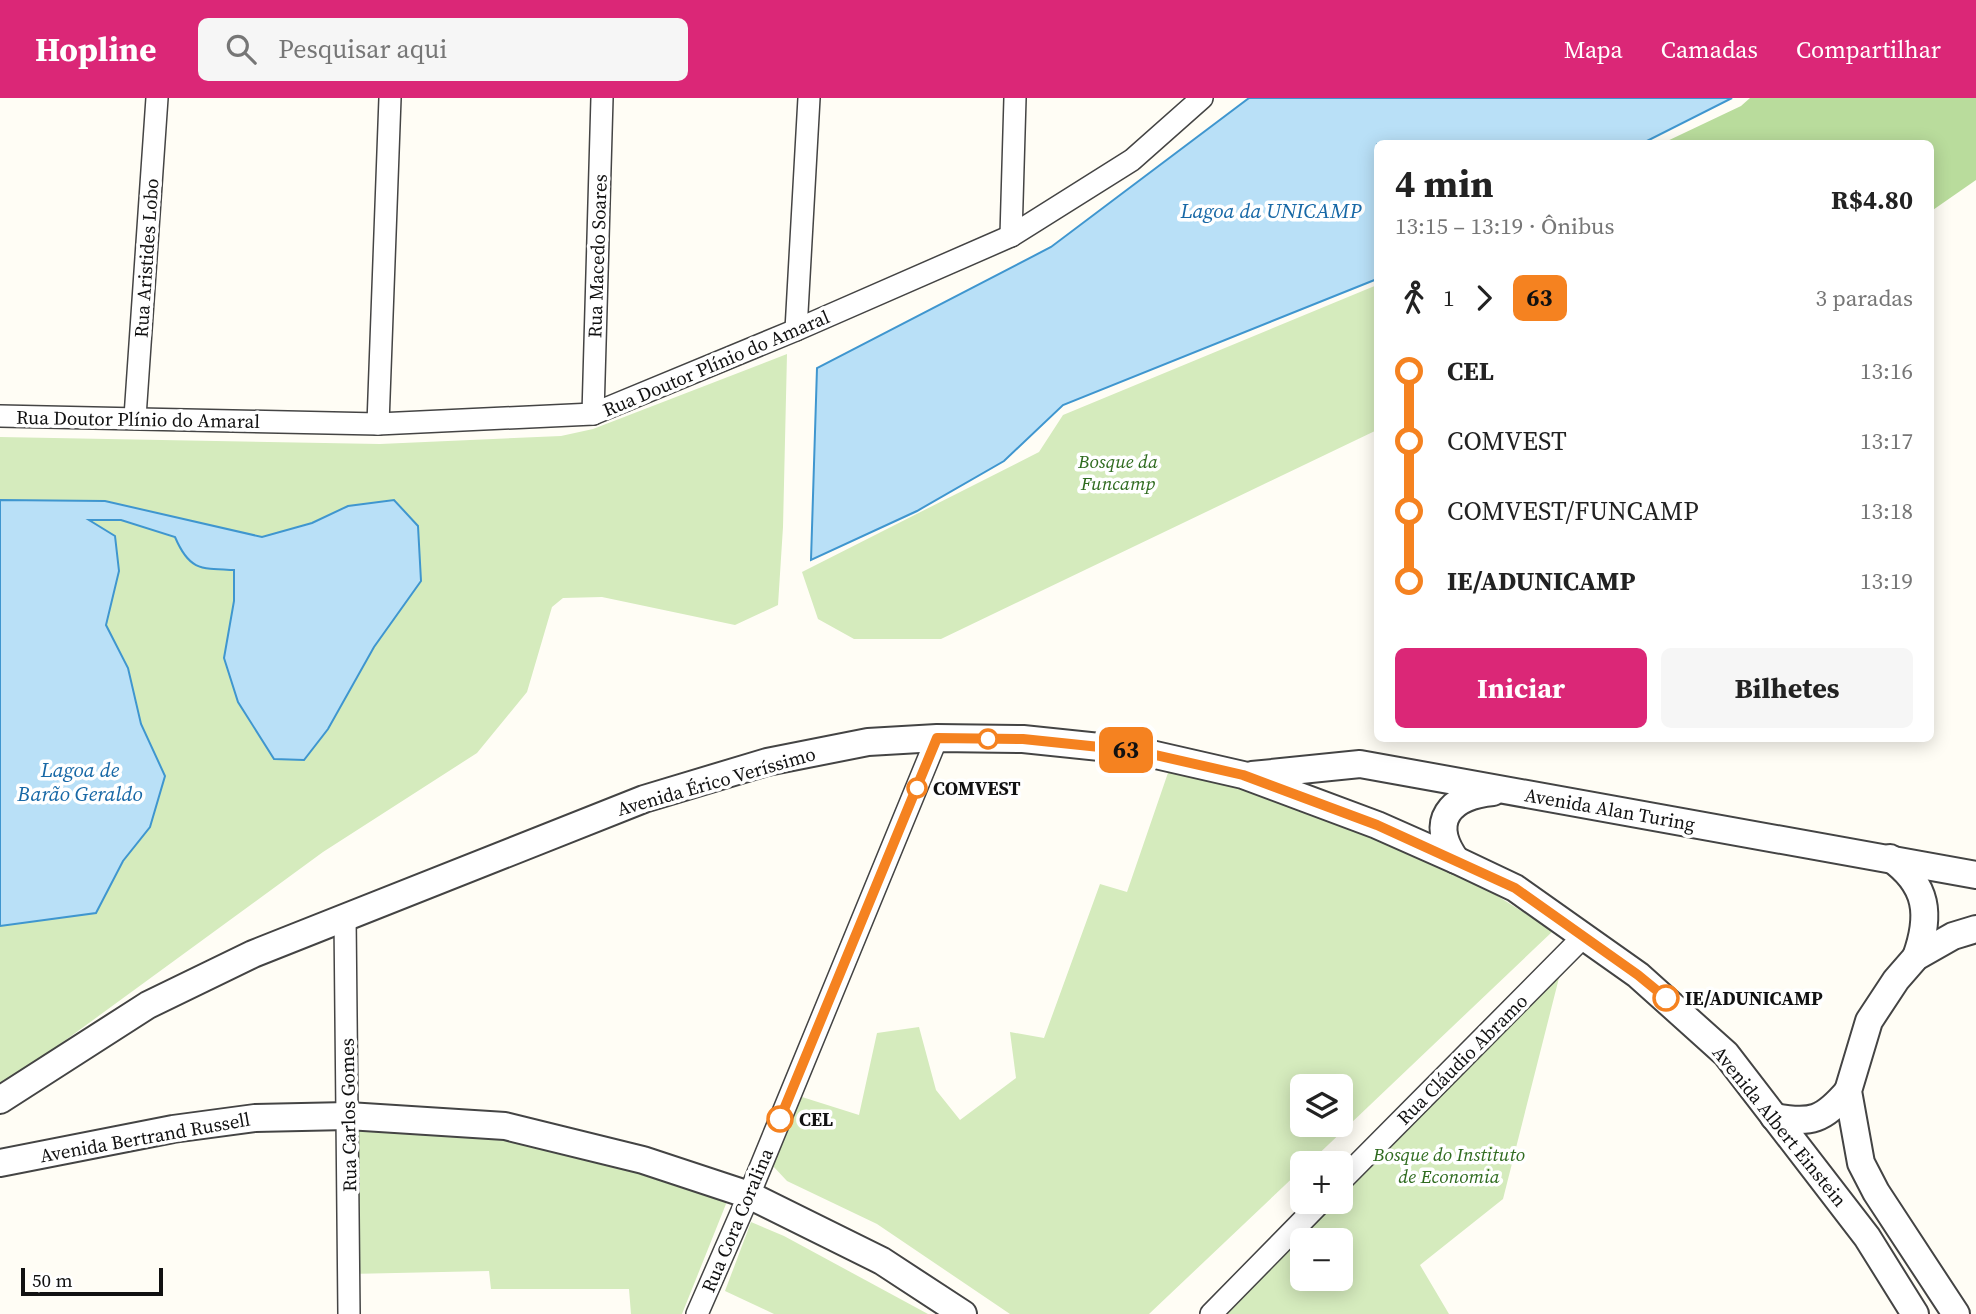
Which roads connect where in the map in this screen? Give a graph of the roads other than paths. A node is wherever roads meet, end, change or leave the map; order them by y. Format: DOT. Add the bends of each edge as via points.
graph roads {
  1 [pos="157,98"];
  2 [pos="390,98"];
  3 [pos="602,98"];
  4 [pos="809,98"];
  5 [pos="1015,98"];
  6 [pos="1202,98"];
  7 [pos="1011,236"];
  8 [pos="796,330"];
  9 [pos="593,414"];
  10 [pos="0,416"];
  11 [pos="135,417"];
  12 [pos="378,424"];
  13 [pos="937,738"];
  14 [pos="1243,775"];
  15 [pos="1505,791"];
  16 [pos="1888,857"];
  17 [pos="1456,860"];
  18 [pos="1976,875"];
  19 [pos="345,916"];
  20 [pos="1976,929"];
  21 [pos="1584,936"];
  22 [pos="1916,957"];
  23 [pos="1848,1090"];
  24 [pos="0,1100"];
  25 [pos="348,1116"];
  26 [pos="1774,1117"];
  27 [pos="0,1163"];
  28 [pos="1353,1169"];
  29 [pos="749,1195"];
  30 [pos="1309,1214"];
  31 [pos="1897,1223"];
  32 [pos="1867,1237"];
  33 [pos="349,1314"];
  34 [pos="697,1314"];
  35 [pos="963,1314"];
  36 [pos="1211,1314"];
  37 [pos="1916,1314"];
  38 [pos="1956,1314"];
  1 -- 11 [label="street, Rua Aristides Lobo"];
  2 -- 12 [label="street"];
  3 -- 9 [label="street, Rua Macedo Soares"];
  4 -- 8 [label="street"];
  5 -- 7 [label="street"];
  6 -- 7 [label="street, Rua Doutor Plínio do Amaral" via="1132,160"];
  7 -- 8 [label="street, Rua Doutor Plínio do Amaral"];
  8 -- 9 [label="street, Rua Doutor Plínio do Amaral"];
  9 -- 12 [label="street, Rua Doutor Plínio do Amaral"];
  10 -- 11 [label="street, Rua Doutor Plínio do Amaral"];
  11 -- 12 [label="street, Rua Doutor Plínio do Amaral"];
  13 -- 14 [label="street, Avenida Érico Veríssimo" via="1023,739 1138,751"];
  13 -- 19 [label="street, Avenida Érico Veríssimo" via="868,742 803,753 666,792"];
  13 -- 29 [label="street, Rua Cora Coralina"];
  14 -- 15 [label="street, Avenida Alan Turing" via="1360,764"];
  14 -- 17 [label="street, Avenida Érico Veríssimo"];
  15 -- 16 [label="street, Avenida Alan Turing"];
  15 -- 17 [label="street" via="1474,794 1450,810 1443,821 1443,836"];
  16 -- 18 [label="street, Avenida Alan Turing"];
  16 -- 22 [label="street" via="1906,870 1923,899 1924,934"];
  17 -- 21 [label="street, Avenida Érico Veríssimo" via="1515,888"];
  19 -- 24 [label="street, Avenida Érico Veríssimo" via="148,1005"];
  19 -- 25 [label="street, Rua Carlos Gomes"];
  20 -- 22 [label="street, Avenida Albert Einstein"];
  21 -- 26 [label="street, Avenida Albert Einstein" via="1638,975 1712,1041"];
  21 -- 28 [label="street, Rua Cláudio Abramo"];
  22 -- 23 [label="street, Avenida Albert Einstein" via="1869,1021"];
  23 -- 26 [label="street" via="1833,1109 1816,1119 1801,1122"];
  23 -- 31 [label="street, Avenida Albert Einstein" via="1861,1163"];
  25 -- 27 [label="street, Avenida Bertrand Russell" via="228,1121"];
  25 -- 29 [label="street, Avenida Bertrand Russell" via="505,1126 643,1160"];
  25 -- 33 [label="street, Rua Carlos Gomes"];
  26 -- 32 [label="street, Avenida Albert Einstein"];
  29 -- 34 [label="street, Rua Cora Coralina"];
  29 -- 35 [label="street, Avenida Bertrand Russell" via="882,1261"];
  30 -- 36 [label="street"];
  31 -- 32 [label="street" via="1878,1221"];
  31 -- 38 [label="street, Avenida Albert Einstein"];
  32 -- 37 [label="street, Avenida Albert Einstein"];
}
